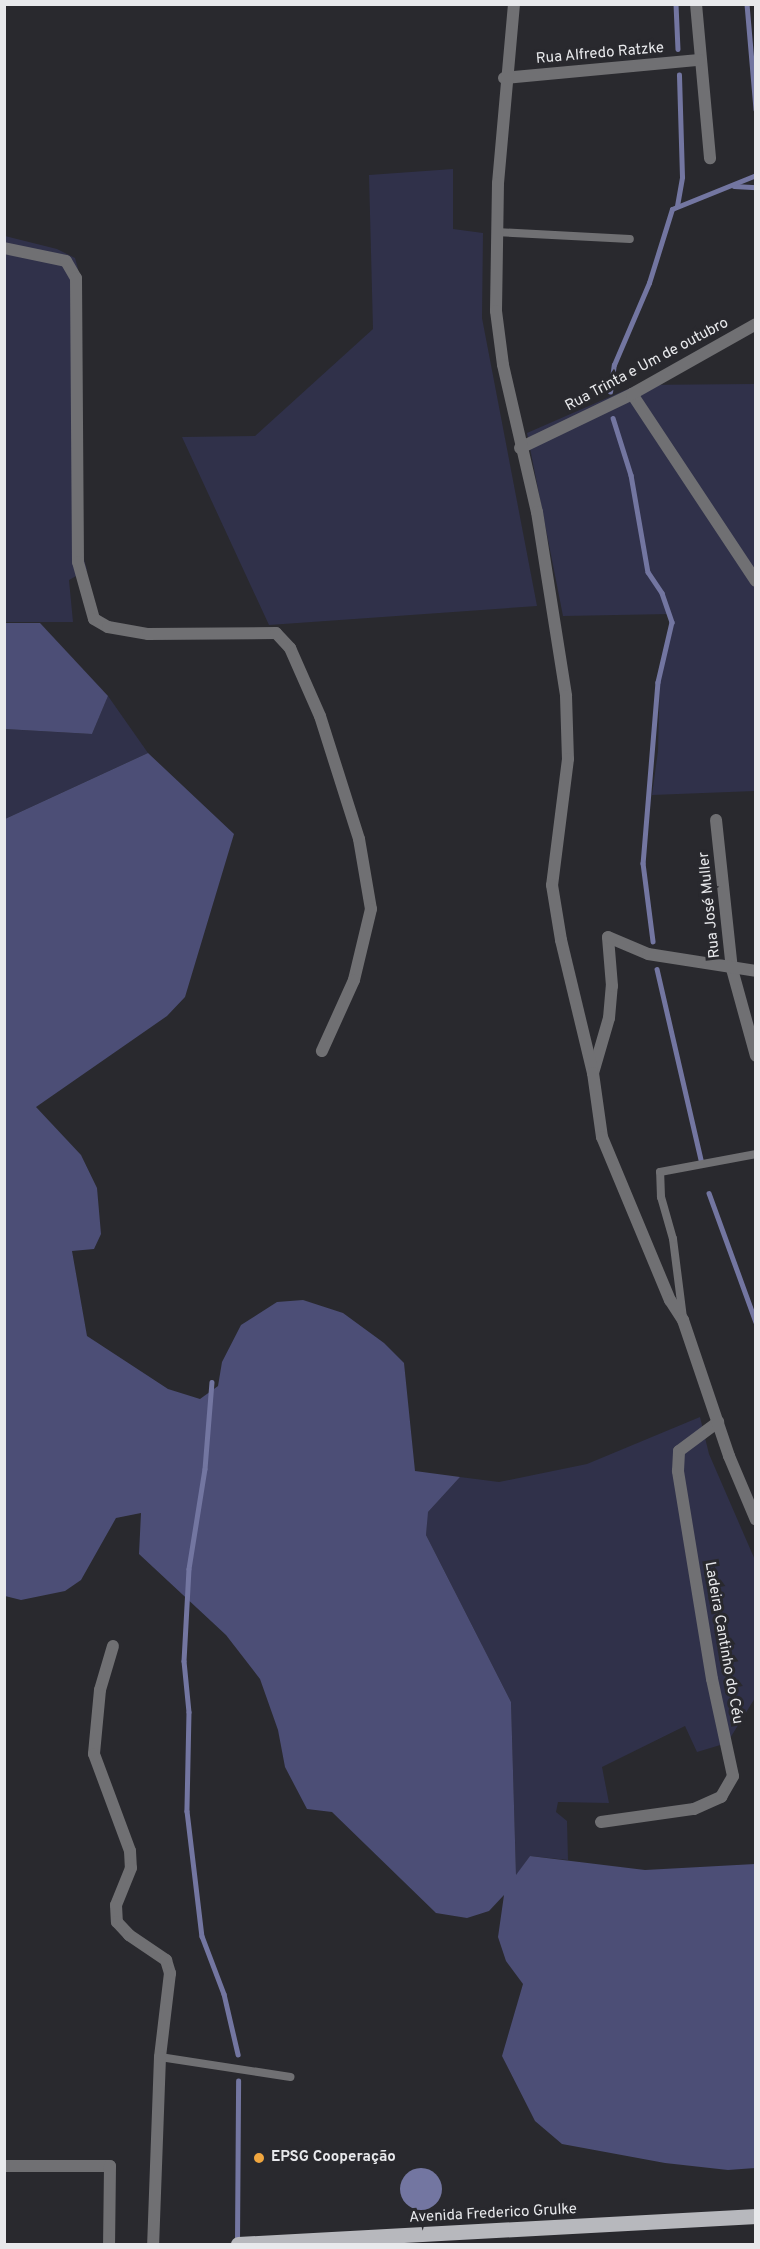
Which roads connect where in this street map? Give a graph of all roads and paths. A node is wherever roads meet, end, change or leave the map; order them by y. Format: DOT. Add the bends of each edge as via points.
graph roads {
  1 [pos="514,4"];
  2 [pos="696,4"];
  3 [pos="699,60"];
  4 [pos="504,78"];
  5 [pos="710,159"];
  6 [pos="496,232"];
  7 [pos="630,239"];
  8 [pos="4,248"];
  9 [pos="756,324"];
  10 [pos="632,394"];
  11 [pos="520,448"];
  12 [pos="756,581"];
  13 [pos="716,820"];
  14 [pos="732,969"];
  15 [pos="756,971"];
  16 [pos="322,1051"];
  17 [pos="756,1056"];
  18 [pos="593,1073"];
  19 [pos="756,1154"];
  20 [pos="683,1320"];
  21 [pos="718,1422"];
  22 [pos="756,1520"];
  23 [pos="113,1646"];
  24 [pos="601,1822"];
  25 [pos="160,2057"];
  26 [pos="290,2077"];
  27 [pos="4,2166"];
  28 [pos="754,2216"];
  29 [pos="108,2244"];
  30 [pos="153,2244"];
  31 [pos="238,2244"];
  1 -- 4 [label="street"];
  2 -- 3 [label="street"];
  3 -- 4 [label="street, Rua Alfredo Ratzke"];
  3 -- 5 [label="street"];
  4 -- 6 [label="street"];
  6 -- 7 [label="lane"];
  6 -- 11 [label="street" via="496,311"];
  8 -- 16 [label="street" via="66,261 76,278 78,562 94,619 108,627 148,634 276,633 290,648 320,716 359,839 371,909 354,980"];
  9 -- 10 [label="street, Rua Trinta e Um de outubro"];
  10 -- 11 [label="street, Rua Trinta e Um de outubro"];
  10 -- 12 [label="street"];
  11 -- 18 [label="street" via="537,512 567,696 568,759 552,885"];
  13 -- 14 [label="street, Rua José Muller"];
  14 -- 15 [label="street"];
  14 -- 17 [label="street, Rua José Muller"];
  14 -- 18 [label="street" via="648,954 608,937 612,986 609,1018"];
  18 -- 20 [label="street" via="602,1137 670,1300"];
  19 -- 20 [label="lane" via="660,1172 661,1197 682,1287"];
  20 -- 21 [label="street"];
  21 -- 22 [label="street"];
  21 -- 24 [label="street, Ladeira Cantinho do Céu" via="679,1451 678,1471 712,1679 733,1776 721,1797 694,1809"];
  23 -- 25 [label="street" via="100,1690 94,1754 130,1851 131,1868 116,1905 117,1922 166,1960 170,1974"];
  25 -- 26 [label="lane"];
  25 -- 30 [label="street"];
  27 -- 29 [label="street" via="110,2166"];
  28 -- 31 [label="main road, Avenida Frederico Grulke"];
}
